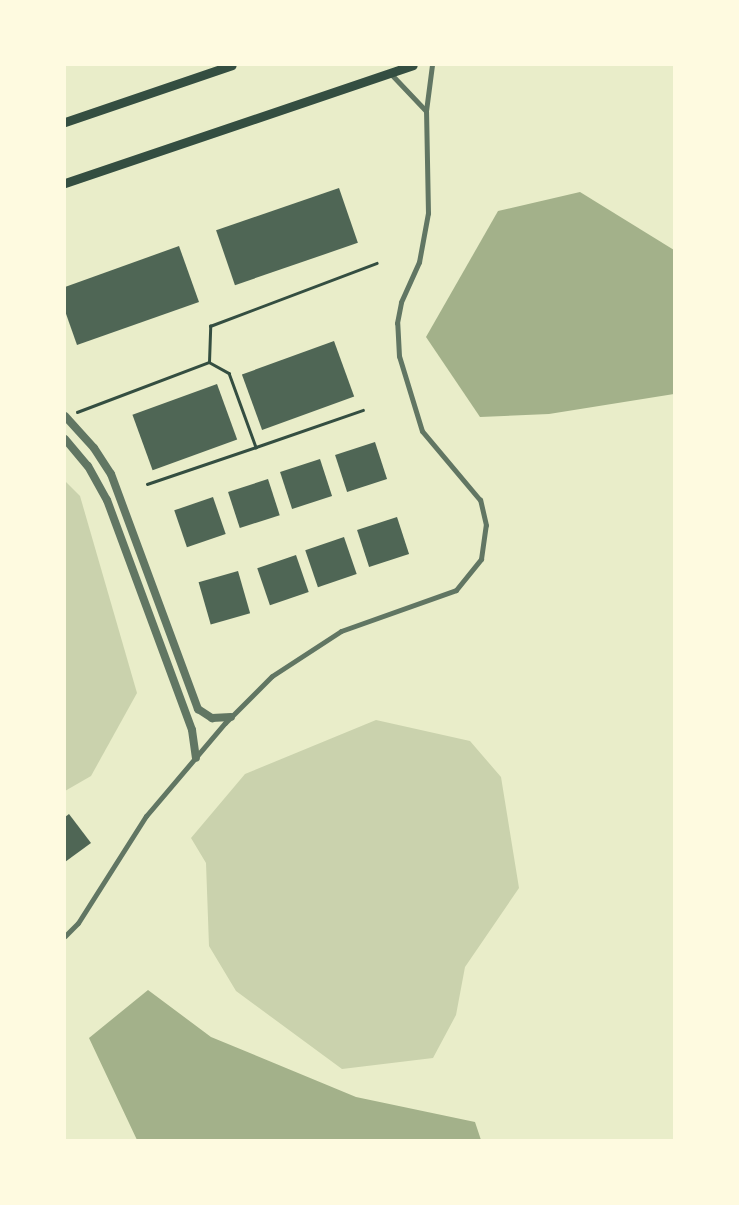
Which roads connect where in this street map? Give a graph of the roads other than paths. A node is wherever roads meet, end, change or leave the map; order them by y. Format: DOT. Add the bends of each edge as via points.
graph roads {
  1 [pos="232,65"];
  2 [pos="413,65"];
  3 [pos="432,65"];
  4 [pos="390,73"];
  5 [pos="426,111"];
  6 [pos="65,122"];
  7 [pos="65,182"];
  8 [pos="65,416"];
  9 [pos="65,439"];
  10 [pos="231,717"];
  11 [pos="196,758"];
  12 [pos="65,936"];
  1 -- 6 [label="main road"];
  2 -- 4 [label="main road"];
  3 -- 5 [label="street"];
  4 -- 5 [label="street"];
  4 -- 7 [label="main road"];
  5 -- 10 [label="street" via="428,213 419,262 401,302 397,323 399,356 422,431 480,500 486,525 481,559 456,590 370,619 303,653 272,676"];
  8 -- 10 [label="street" via="94,448 111,474 198,709 212,718"];
  9 -- 11 [label="street" via="88,466 107,500 192,730"];
  10 -- 11 [label="street"];
  11 -- 12 [label="street" via="146,816 78,923"];
}
